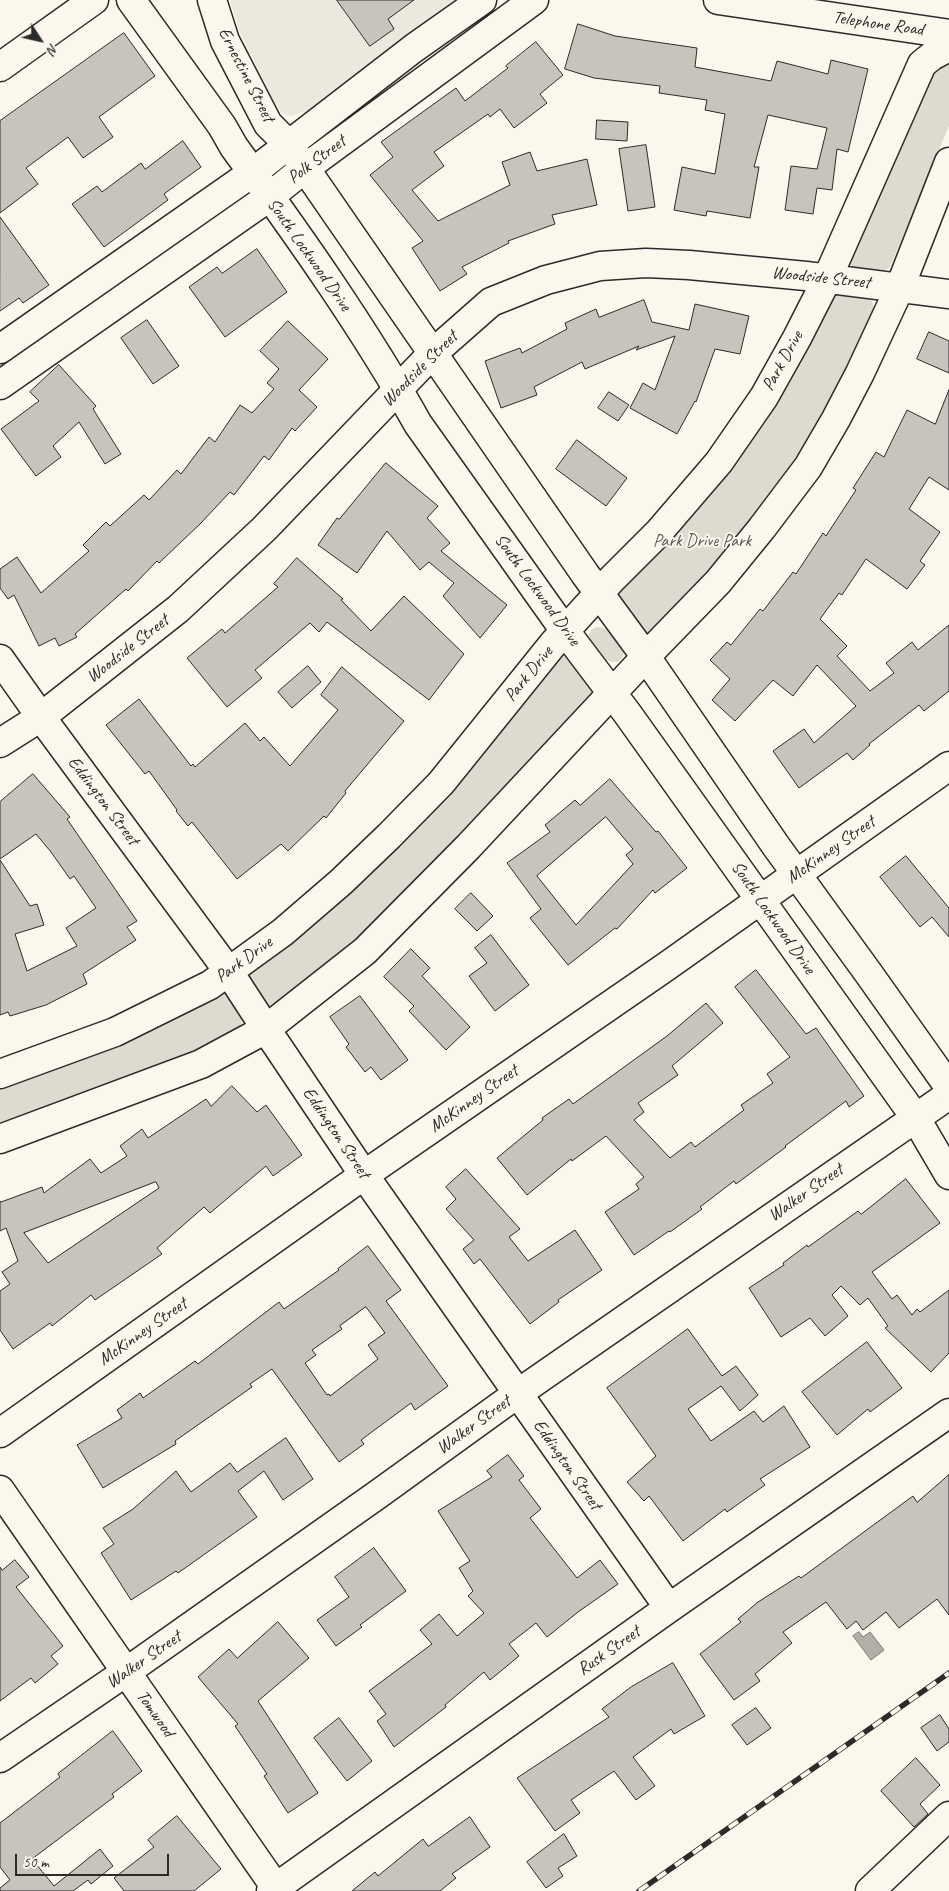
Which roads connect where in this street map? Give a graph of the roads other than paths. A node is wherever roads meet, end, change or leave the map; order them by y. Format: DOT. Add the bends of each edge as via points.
graph roads {
  1 [pos="94,0"];
  2 [pos="131,0"];
  3 [pos="212,0"];
  4 [pos="482,0"];
  5 [pos="718,0"];
  6 [pos="521,4"];
  7 [pos="949,34"];
  8 [pos="949,46"];
  9 [pos="0,67"];
  10 [pos="289,146"];
  11 [pos="949,162"];
  12 [pos="304,168"];
  13 [pos="252,172"];
  14 [pos="269,197"];
  15 [pos="827,279"];
  16 [pos="900,287"];
  17 [pos="949,294"];
  18 [pos="0,349"];
  19 [pos="432,354"];
  20 [pos="0,385"];
  21 [pos="399,389"];
  22 [pos="600,593"];
  23 [pos="565,631"];
  24 [pos="646,657"];
  25 [pos="0,659"];
  26 [pos="613,693"];
  27 [pos="41,717"];
  28 [pos="0,743"];
  29 [pos="949,766"];
  30 [pos="796,874"];
  31 [pos="760,900"];
  32 [pos="229,972"];
  33 [pos="266,1029"];
  34 [pos="0,1074"];
  35 [pos="949,1087"];
  36 [pos="949,1095"];
  37 [pos="915,1117"];
  38 [pos="0,1139"];
  39 [pos="364,1175"];
  40 [pos="949,1175"];
  41 [pos="517,1394"];
  42 [pos="949,1413"];
  43 [pos="0,1433"];
  44 [pos="0,1490"];
  45 [pos="669,1608"];
  46 [pos="126,1672"];
  47 [pos="0,1758"];
  48 [pos="949,1816"];
  49 [pos="274,1889"];
  50 [pos="870,1891"];
  1 -- 9 [label="street"];
  2 -- 13 [label="street, South Lockwood Drive"];
  3 -- 10 [label="street, Ernestine Street" via="224,41 268,124"];
  4 -- 10 [label="street, Polk Street" via="414,48"];
  5 -- 7 [label="street, Telephone Road"];
  6 -- 12 [label="street, Polk Street"];
  8 -- 15 [label="street, Park Drive" via="922,64"];
  10 -- 12 [label="street"];
  10 -- 13 [label="street, Polk Street"];
  11 -- 16 [label="street"];
  12 -- 14 [label="street, Polk Street"];
  12 -- 19 [label="street"];
  13 -- 14 [label="street, South Lockwood Drive"];
  13 -- 18 [label="street, Polk Street"];
  14 -- 20 [label="street, Polk Street"];
  14 -- 21 [label="street, South Lockwood Drive"];
  15 -- 16 [label="street, Woodside Street"];
  15 -- 19 [label="street, Woodside Street" via="689,265 600,266 546,280 491,302"];
  15 -- 22 [label="street, Park Drive" via="764,397 719,462 658,534"];
  16 -- 17 [label="street, Woodside Street"];
  16 -- 24 [label="street" via="860,373 808,466 718,582"];
  19 -- 21 [label="street, Woodside Street"];
  19 -- 22 [label="street"];
  21 -- 23 [label="street, South Lockwood Drive" via="418,424"];
  21 -- 27 [label="street, Woodside Street" via="264,529 178,609"];
  22 -- 23 [label="street, Park Drive"];
  22 -- 24 [label="street"];
  23 -- 26 [label="street, South Lockwood Drive"];
  23 -- 32 [label="street, Park Drive" via="441,783 390,836 283,932"];
  24 -- 26 [label="street"];
  24 -- 30 [label="street"];
  25 -- 27 [label="street, Eddington Street"];
  26 -- 31 [label="street, South Lockwood Drive"];
  26 -- 33 [label="street" via="365,951"];
  27 -- 28 [label="street, Woodside Street"];
  27 -- 32 [label="street, Eddington Street"];
  29 -- 30 [label="street, McKinney Street"];
  30 -- 31 [label="street, McKinney Street"];
  30 -- 35 [label="street"];
  31 -- 37 [label="street, South Lockwood Drive"];
  31 -- 39 [label="street, McKinney Street"];
  32 -- 33 [label="street, Eddington Street"];
  32 -- 34 [label="street, Park Drive" via="210,985 114,1032"];
  33 -- 38 [label="street" via="201,1064"];
  33 -- 39 [label="street, Eddington Street"];
  36 -- 37 [label="street, Walker Street"];
  37 -- 40 [label="street, South Lockwood Drive"];
  37 -- 41 [label="street, Walker Street"];
  39 -- 41 [label="street, Eddington Street"];
  39 -- 43 [label="street, McKinney Street"];
  41 -- 45 [label="street, Eddington Street"];
  41 -- 46 [label="street, Walker Street"];
  42 -- 45 [label="street, Rusk Street"];
  44 -- 46 [label="street, Tomwood"];
  45 -- 49 [label="street, Rusk Street"];
  46 -- 47 [label="street, Walker Street"];
  46 -- 49 [label="street, Tomwood"];
  48 -- 50 [label="street"];
}
